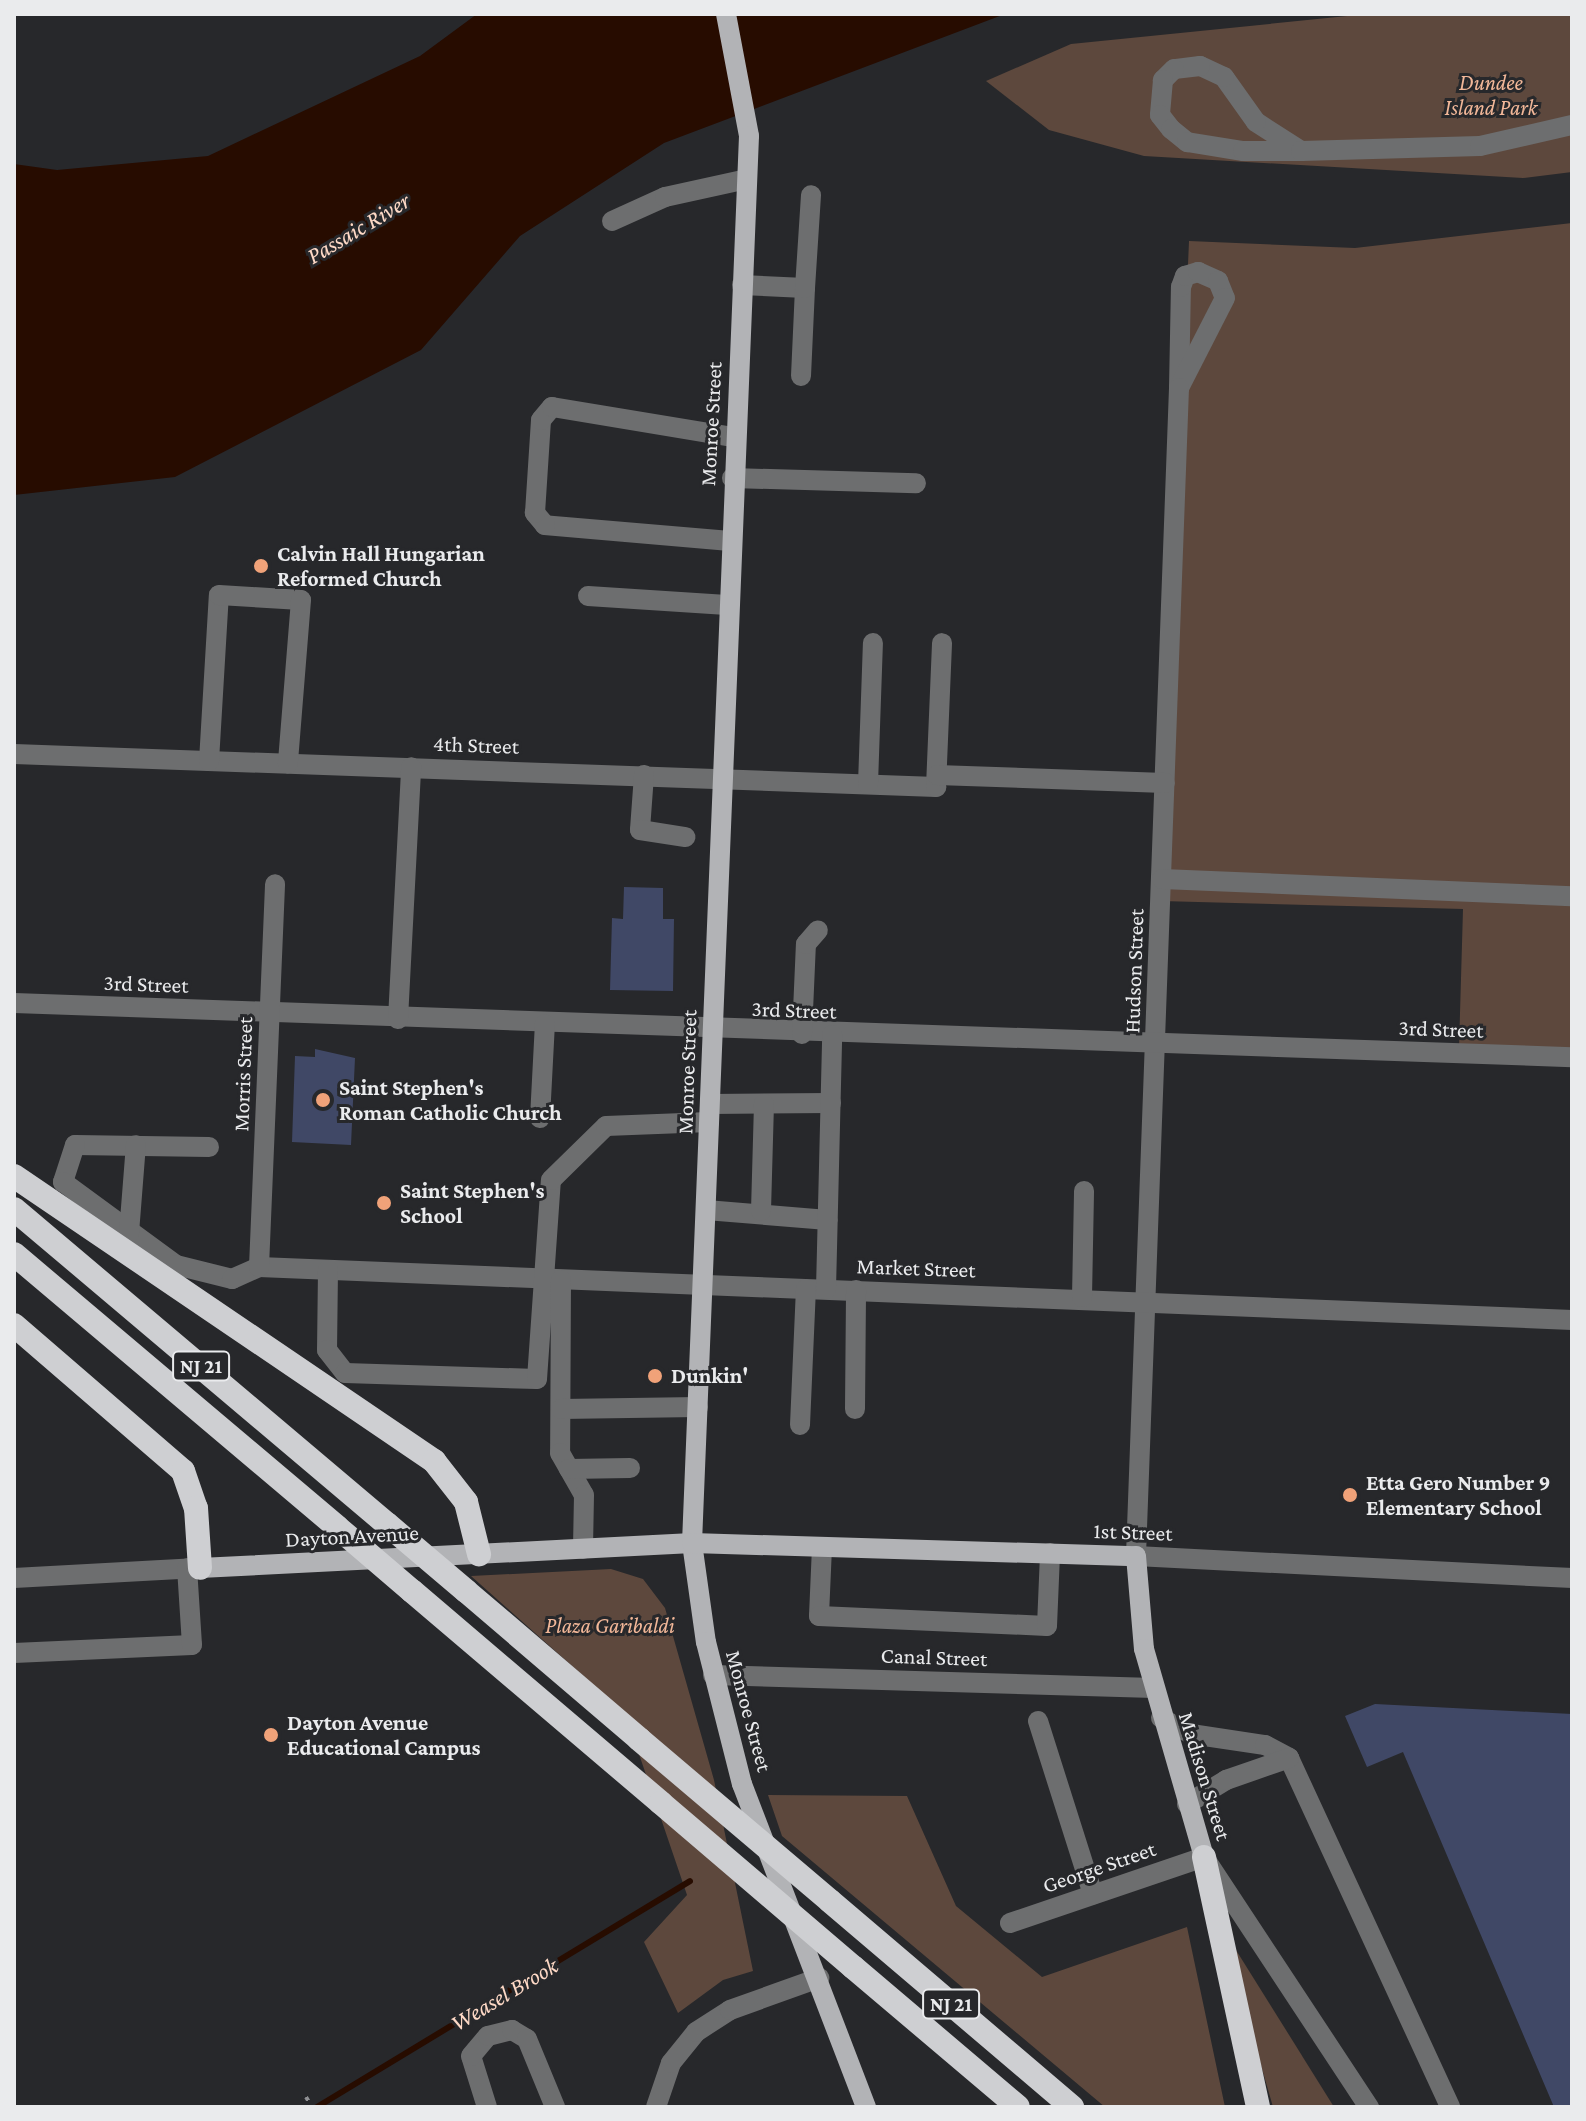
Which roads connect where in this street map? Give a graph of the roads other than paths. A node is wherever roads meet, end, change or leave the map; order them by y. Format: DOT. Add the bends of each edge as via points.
graph roads {
  1 [pos="726,14"];
  2 [pos="1572,125"];
  3 [pos="1301,151"];
  4 [pos="747,179"];
  5 [pos="811,195"];
  6 [pos="612,221"];
  7 [pos="742,285"];
  8 [pos="805,288"];
  9 [pos="801,376"];
  10 [pos="1179,388"];
  11 [pos="734,437"];
  12 [pos="732,478"];
  13 [pos="916,483"];
  14 [pos="730,541"];
  15 [pos="588,596"];
  16 [pos="727,605"];
  17 [pos="873,643"];
  18 [pos="942,643"];
  19 [pos="14,754"];
  20 [pos="209,761"];
  21 [pos="288,763"];
  22 [pos="411,767"];
  23 [pos="644,775"];
  24 [pos="722,778"];
  25 [pos="936,781"];
  26 [pos="1165,783"];
  27 [pos="868,784"];
  28 [pos="685,837"];
  29 [pos="1162,879"];
  30 [pos="275,884"];
  31 [pos="1572,896"];
  32 [pos="818,930"];
  33 [pos="14,1003"];
  34 [pos="270,1013"];
  35 [pos="398,1019"];
  36 [pos="545,1024"];
  37 [pos="713,1031"];
  38 [pos="802,1034"];
  39 [pos="832,1035"];
  40 [pos="1156,1044"];
  41 [pos="1572,1057"];
  42 [pos="831,1103"];
  43 [pos="764,1104"];
  44 [pos="710,1113"];
  45 [pos="540,1118"];
  46 [pos="136,1145"];
  47 [pos="209,1147"];
  48 [pos="14,1176"];
  49 [pos="1084,1191"];
  50 [pos="14,1209"];
  51 [pos="706,1210"];
  52 [pos="761,1211"];
  53 [pos="828,1220"];
  54 [pos="129,1233"];
  55 [pos="14,1254"];
  56 [pos="259,1267"];
  57 [pos="328,1270"];
  58 [pos="552,1279"];
  59 [pos="703,1286"];
  60 [pos="816,1289"];
  61 [pos="856,1290"];
  62 [pos="1082,1297"];
  63 [pos="1147,1298"];
  64 [pos="1572,1320"];
  65 [pos="14,1325"];
  66 [pos="698,1407"];
  67 [pos="561,1409"];
  68 [pos="855,1409"];
  69 [pos="800,1425"];
  70 [pos="630,1468"];
  71 [pos="569,1469"];
  72 [pos="692,1543"];
  73 [pos="822,1547"];
  74 [pos="583,1549"];
  75 [pos="1050,1553"];
  76 [pos="479,1554"];
  77 [pos="1136,1556"];
  78 [pos="193,1568"];
  79 [pos="14,1578"];
  80 [pos="1572,1578"];
  81 [pos="14,1653"];
  82 [pos="713,1675"];
  83 [pos="1154,1688"];
  84 [pos="1161,1718"];
  85 [pos="1038,1721"];
  86 [pos="1289,1758"];
  87 [pos="1187,1804"];
  88 [pos="1204,1857"];
  89 [pos="1093,1894"];
  90 [pos="1010,1923"];
  91 [pos="819,1978"];
  92 [pos="487,2107"];
  93 [pos="555,2107"];
  94 [pos="656,2107"];
  95 [pos="866,2107"];
  96 [pos="1018,2107"];
  97 [pos="1072,2107"];
  98 [pos="1258,2107"];
  99 [pos="1369,2107"];
  100 [pos="1450,2107"];
  1 -- 4 [label="main road, Monroe Street" via="749,136"];
  2 -- 3 [label="street" via="1480,146"];
  3 -- 3 [label="street" via="1256,122 1224,77 1200,66 1174,69 1163,80 1160,115 1187,142"];
  4 -- 6 [label="street" via="665,197"];
  4 -- 7 [label="main road, Monroe Street"];
  5 -- 8 [label="street"];
  7 -- 8 [label="street"];
  7 -- 11 [label="main road, Monroe Street"];
  8 -- 9 [label="street"];
  10 -- 10 [label="street" via="1225,298 1218,281 1198,272 1185,276 1181,287"];
  10 -- 26 [label="street, Hudson Street"];
  11 -- 12 [label="main road, Monroe Street"];
  11 -- 14 [label="street" via="552,407 541,420 535,513 545,525"];
  12 -- 13 [label="street"];
  12 -- 14 [label="main road, Monroe Street"];
  14 -- 16 [label="main road, Monroe Street"];
  15 -- 16 [label="street"];
  16 -- 24 [label="main road, Monroe Street"];
  17 -- 27 [label="street"];
  18 -- 25 [label="street"];
  19 -- 20 [label="street, 4th Street"];
  20 -- 21 [label="street, 4th Street"];
  20 -- 21 [label="street" via="219,595 301,600"];
  21 -- 22 [label="street, 4th Street"];
  22 -- 23 [label="street, 4th Street"];
  22 -- 35 [label="street"];
  23 -- 24 [label="street, 4th Street"];
  23 -- 28 [label="street" via="640,830"];
  24 -- 27 [label="street, 4th Street"];
  24 -- 37 [label="main road, Monroe Street"];
  25 -- 26 [label="street, 4th Street"];
  25 -- 27 [label="street, 4th Street"];
  26 -- 29 [label="street, Hudson Street"];
  29 -- 31 [label="street"];
  29 -- 40 [label="street, Hudson Street"];
  30 -- 34 [label="street, Morris Street"];
  32 -- 38 [label="street" via="806,944"];
  33 -- 34 [label="street, 3rd Street"];
  34 -- 35 [label="street, 3rd Street"];
  34 -- 56 [label="street, Morris Street"];
  35 -- 36 [label="street, 3rd Street"];
  36 -- 37 [label="street, 3rd Street"];
  36 -- 45 [label="street"];
  37 -- 38 [label="street, 3rd Street"];
  37 -- 44 [label="main road, Monroe Street"];
  38 -- 39 [label="street, 3rd Street"];
  39 -- 40 [label="street, 3rd Street"];
  39 -- 42 [label="street"];
  40 -- 41 [label="street, 3rd Street"];
  40 -- 63 [label="street, Hudson Street"];
  42 -- 43 [label="street"];
  42 -- 53 [label="street"];
  43 -- 44 [label="street"];
  43 -- 52 [label="street"];
  44 -- 51 [label="main road, Monroe Street"];
  44 -- 58 [label="street" via="606,1126 546,1189"];
  46 -- 47 [label="street"];
  46 -- 54 [label="street"];
  46 -- 54 [label="street, Market Street" via="75,1145 63,1182"];
  48 -- 76 [label="highway" via="434,1461 466,1502"];
  49 -- 62 [label="street"];
  50 -- 97 [label="highway, NJ 21, bridge"];
  51 -- 52 [label="street"];
  51 -- 59 [label="main road, Monroe Street"];
  52 -- 53 [label="street" via="781,1220"];
  53 -- 60 [label="street"];
  54 -- 56 [label="street, Market Street" via="192,1270 232,1279"];
  55 -- 96 [label="highway, NJ 21, bridge"];
  56 -- 57 [label="street, Market Street"];
  57 -- 58 [label="street, Market Street"];
  57 -- 58 [label="street" via="327,1350 345,1373 537,1379"];
  58 -- 59 [label="street, Market Street"];
  58 -- 67 [label="street"];
  59 -- 60 [label="street, Market Street"];
  59 -- 66 [label="main road, Monroe Street"];
  60 -- 61 [label="street, Market Street"];
  60 -- 69 [label="street"];
  61 -- 62 [label="street, Market Street"];
  61 -- 68 [label="street"];
  62 -- 63 [label="street, Market Street"];
  63 -- 64 [label="street, Market Street"];
  63 -- 77 [label="street, Hudson Street"];
  65 -- 78 [label="highway" via="183,1471 196,1508"];
  66 -- 67 [label="street"];
  66 -- 72 [label="main road, Monroe Street"];
  67 -- 71 [label="street" via="560,1453"];
  70 -- 71 [label="street"];
  71 -- 74 [label="street" via="584,1495"];
  72 -- 73 [label="main road, 1st Street"];
  72 -- 74 [label="main road, Dayton Avenue"];
  72 -- 82 [label="main road, Monroe Street"];
  73 -- 75 [label="main road, 1st Street"];
  73 -- 75 [label="street" via="819,1616 1047,1626"];
  74 -- 76 [label="main road, Dayton Avenue"];
  75 -- 77 [label="main road, 1st Street"];
  76 -- 78 [label="main road, Dayton Avenue"];
  77 -- 80 [label="street, 1st Street"];
  77 -- 83 [label="main road, Madison Street" via="1134,1592"];
  78 -- 79 [label="street, Dayton Avenue"];
  78 -- 81 [label="street" via="192,1645"];
  82 -- 83 [label="street, Canal Street"];
  82 -- 91 [label="main road, Monroe Street" via="742,1784"];
  83 -- 84 [label="main road, Madison Street"];
  84 -- 86 [label="street" via="1191,1734 1265,1745"];
  84 -- 87 [label="main road, Madison Street"];
  85 -- 89 [label="street"];
  86 -- 87 [label="street" via="1226,1780"];
  86 -- 100 [label="street"];
  87 -- 88 [label="main road, Madison Street"];
  88 -- 89 [label="street, George Street"];
  88 -- 98 [label="highway"];
  88 -- 99 [label="street, Madison Street"];
  89 -- 90 [label="street, George Street"];
  91 -- 94 [label="street" via="704,2025 671,2063"];
  91 -- 95 [label="main road, Monroe Street"];
  92 -- 93 [label="street" via="471,2056 488,2036 512,2030 527,2039"];
}
